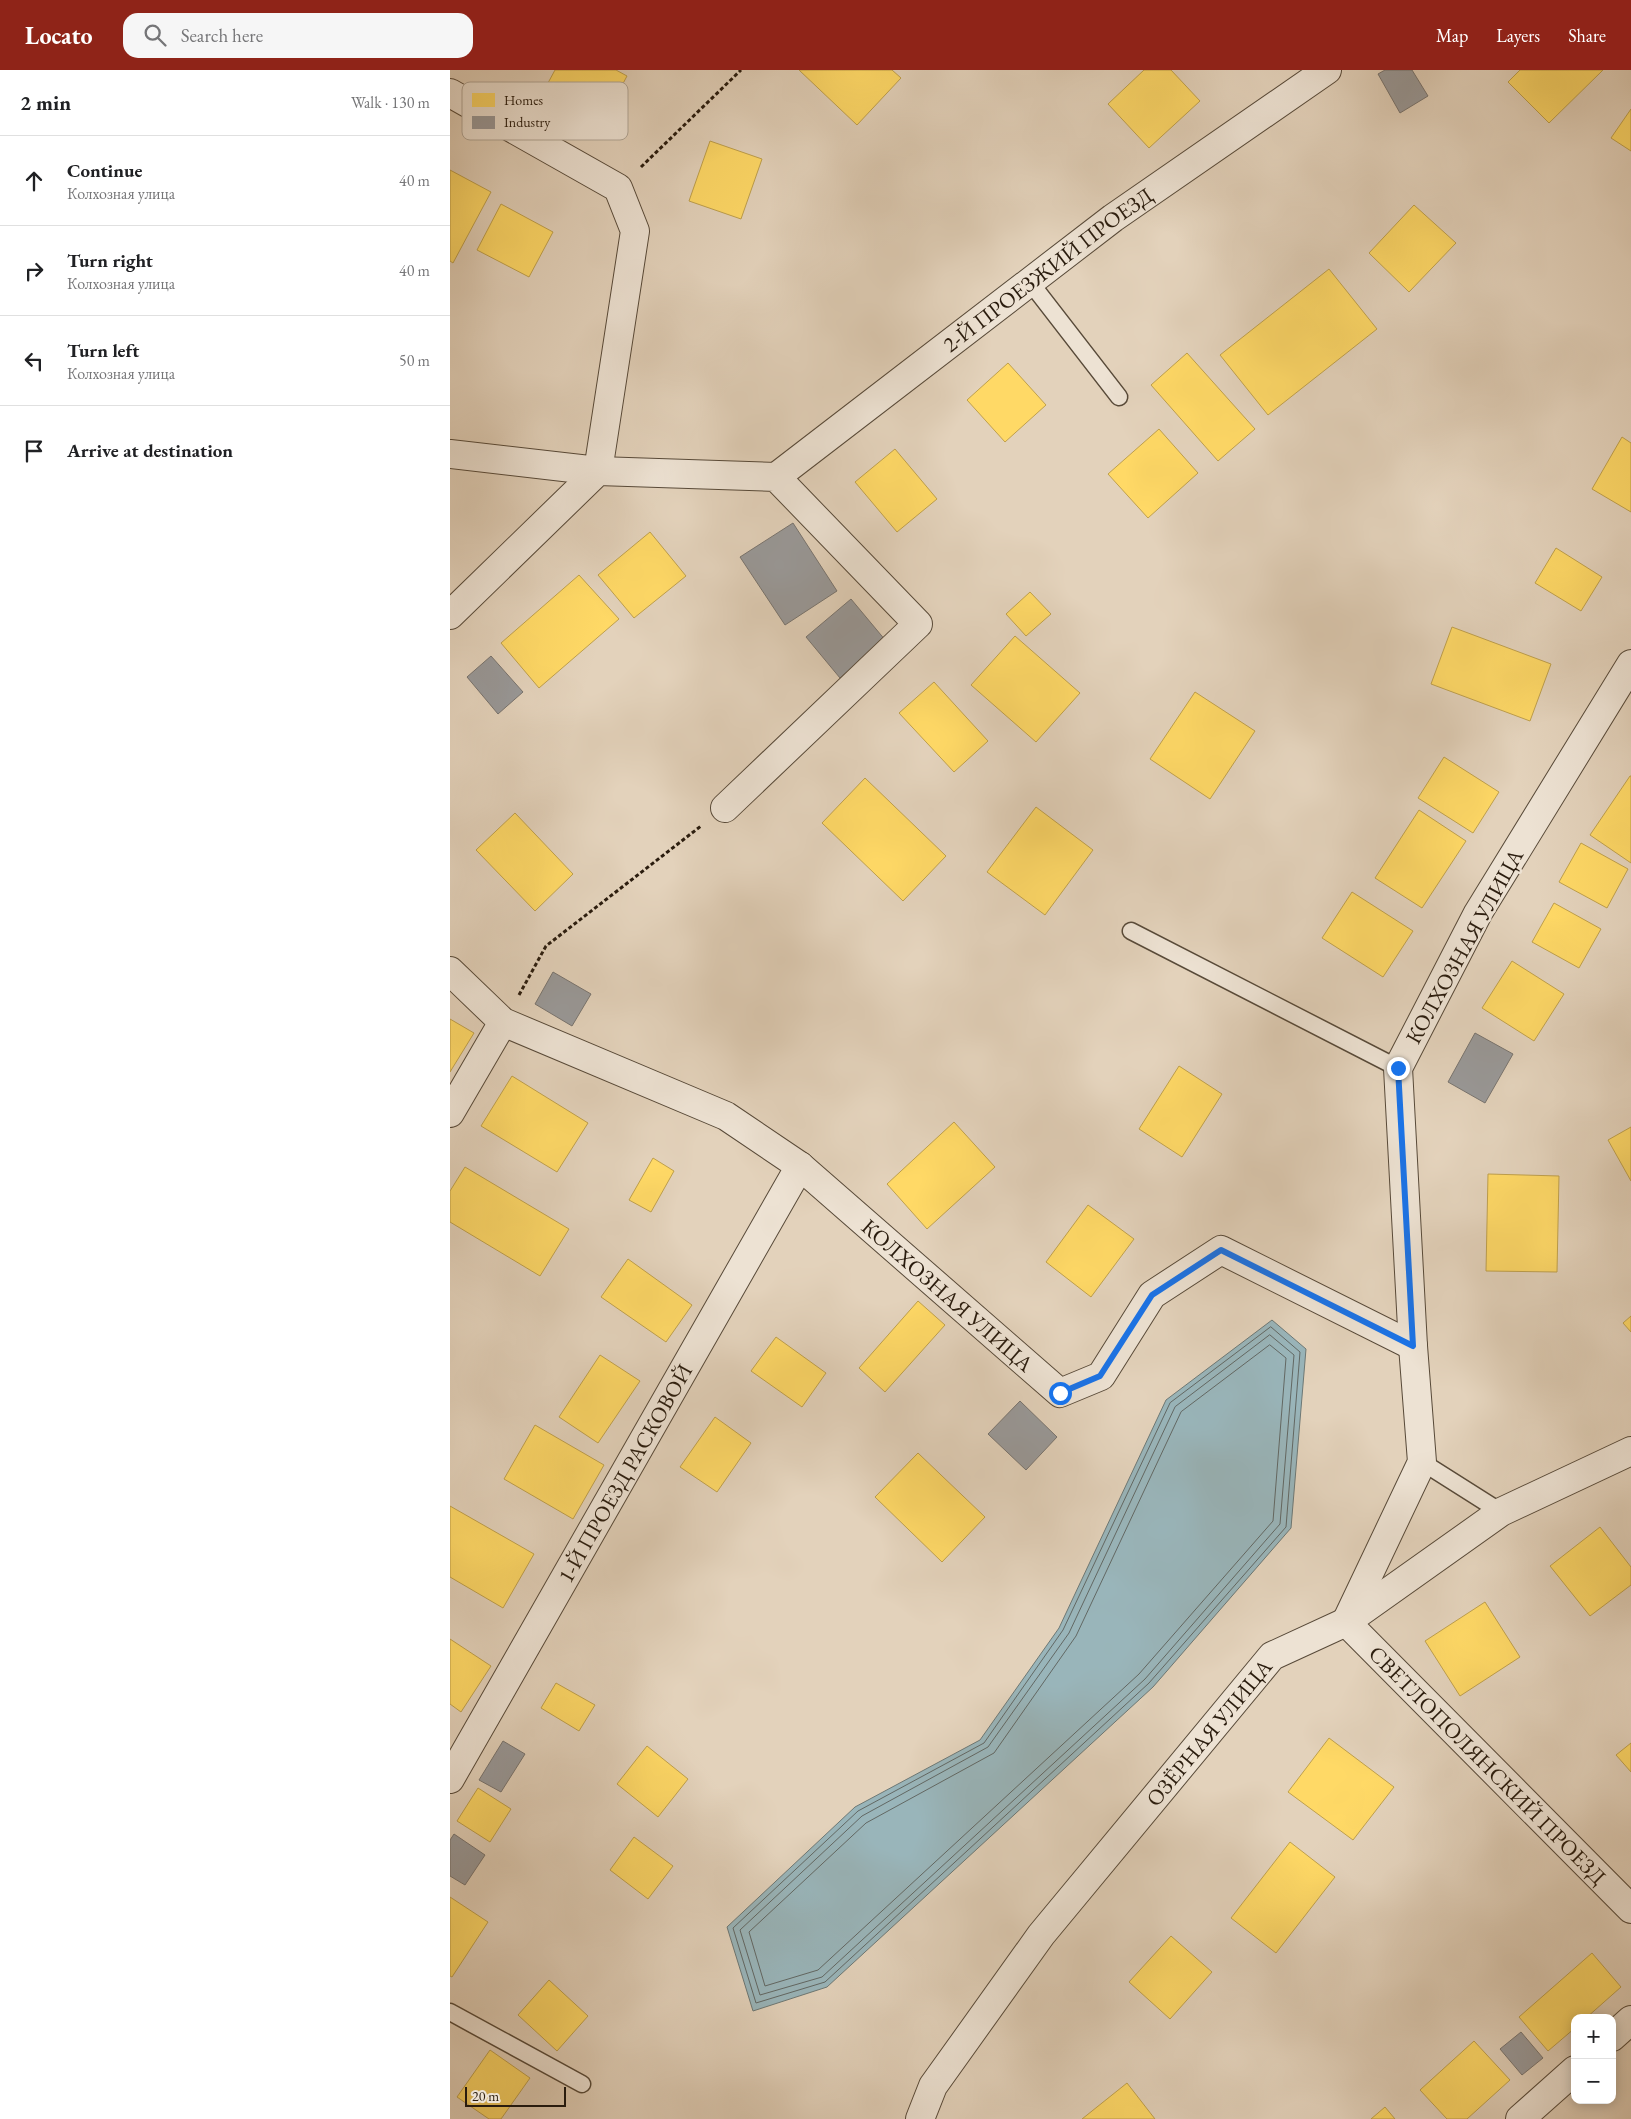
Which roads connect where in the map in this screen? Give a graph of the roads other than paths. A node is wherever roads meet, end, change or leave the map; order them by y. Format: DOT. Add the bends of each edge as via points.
graph roads {
  1 [pos="1327,70"];
  2 [pos="450,93"];
  3 [pos="462,100"];
  4 [pos="533,140"];
  5 [pos="1030,282"];
  6 [pos="1118,397"];
  7 [pos="450,454"];
  8 [pos="598,471"];
  9 [pos="776,476"];
  10 [pos="450,614"];
  11 [pos="1631,664"];
  12 [pos="725,808"];
  13 [pos="1131,931"];
  14 [pos="450,971"];
  15 [pos="503,1022"];
  16 [pos="1398,1068"];
  17 [pos="450,1113"];
  18 [pos="800,1166"];
  19 [pos="1413,1346"];
  20 [pos="1631,1451"];
  21 [pos="1422,1462"];
  22 [pos="1501,1512"];
  23 [pos="1346,1622"];
  24 [pos="450,1779"];
  25 [pos="1631,1909"];
  26 [pos="450,2012"];
  27 [pos="1631,2020"];
  28 [pos="1616,2033"];
  29 [pos="1571,2074"];
  30 [pos="582,2084"];
  31 [pos="920,2119"];
  32 [pos="1520,2119"];
  1 -- 5 [label="street, 2-Й ПРОЕЗЖИЙ ПРОЕЗД" via="1113,218"];
  2 -- 3 [label="street"];
  4 -- 8 [label="street" via="618,188 635,231"];
  5 -- 6 [label="lane"];
  5 -- 9 [label="street, 2-Й ПРОЕЗЖИЙ ПРОЕЗД"];
  7 -- 8 [label="street"];
  8 -- 9 [label="street"];
  8 -- 10 [label="street"];
  9 -- 12 [label="street" via="918,624"];
  11 -- 16 [label="street, КОЛХОЗНАЯ УЛИЦА" via="1478,913"];
  13 -- 16 [label="lane"];
  14 -- 15 [label="street"];
  15 -- 17 [label="street"];
  15 -- 18 [label="street" via="726,1116"];
  16 -- 19 [label="street, КОЛХОЗНАЯ УЛИЦА"];
  18 -- 19 [label="street, КОЛХОЗНАЯ УЛИЦА" via="1060,1393 1100,1376 1152,1295 1221,1250"];
  18 -- 24 [label="street, 1-Й ПРОЕЗД РАСКОВОЙ"];
  19 -- 21 [label="street, КОЛХОЗНАЯ УЛИЦА"];
  20 -- 22 [label="street, ОЗЁРНАЯ УЛИЦА"];
  21 -- 22 [label="lane"];
  21 -- 23 [label="street, КОЛХОЗНАЯ УЛИЦА"];
  22 -- 23 [label="street, ОЗЁРНАЯ УЛИЦА"];
  23 -- 25 [label="street, СВЕТЛОПОЛЯНСКИЙ ПРОЕЗД"];
  23 -- 31 [label="street, ОЗЁРНАЯ УЛИЦА" via="1272,1656 1040,1935 933,2086"];
  26 -- 30 [label="lane"];
  27 -- 28 [label="street"];
  29 -- 32 [label="street"];
}
